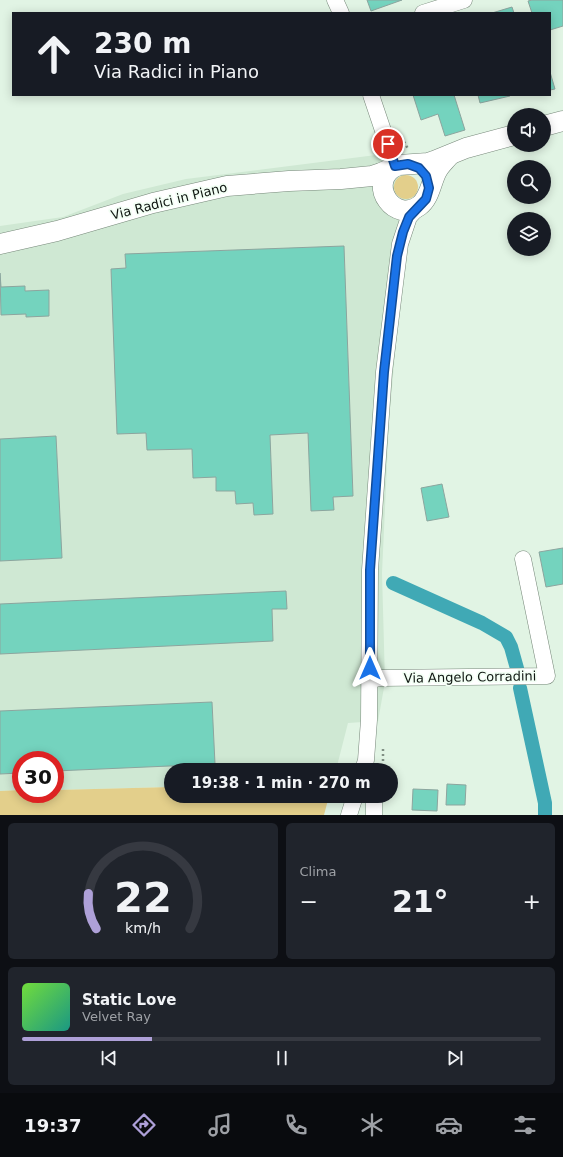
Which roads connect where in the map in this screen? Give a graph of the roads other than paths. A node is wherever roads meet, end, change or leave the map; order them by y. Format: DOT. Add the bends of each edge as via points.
graph roads {
  1 [pos="335,0"];
  2 [pos="464,0"];
  3 [pos="340,12"];
  4 [pos="426,12"];
  5 [pos="371,96"];
  6 [pos="563,121"];
  7 [pos="551,124"];
  8 [pos="507,137"];
  9 [pos="449,156"];
  10 [pos="398,166"];
  11 [pos="341,179"];
  12 [pos="424,199"];
  13 [pos="387,200"];
  14 [pos="0,244"];
  15 [pos="397,256"];
  16 [pos="523,559"];
  17 [pos="370,680"];
  18 [pos="366,763"];
  19 [pos="353,803"];
  20 [pos="374,803"];
  21 [pos="349,815"];
  22 [pos="374,815"];
  1 -- 3 [label="street"];
  2 -- 4 [label="street"];
  5 -- 10 [label="street"];
  6 -- 7 [label="street"];
  8 -- 9 [label="street, Via Radici in Piano" via="466,148"];
  9 -- 10 [label="street, Via Radici in Piano" via="428,163"];
  9 -- 12 [label="street, Via Radici in Piano" via="437,170"];
  10 -- 11 [label="street, Via Radici in Piano" via="372,176"];
  10 -- 12 [label="street" via="419,168 426,176 428,182"];
  10 -- 13 [label="street" via="385,175 383,180 382,186"];
  11 -- 13 [label="street, Via Radici in Piano" via="362,183"];
  11 -- 14 [label="street, Via Radici in Piano" via="227,186"];
  12 -- 13 [label="street, Via Radici in Piano" via="412,209 406,210 396,208"];
  12 -- 15 [label="street" via="406,223"];
  13 -- 15 [label="street" via="396,218"];
  15 -- 17 [label="street" via="384,372 370,562"];
  16 -- 17 [label="street, Via Angelo Corradini" via="547,676"];
  17 -- 18 [label="street"];
  19 -- 21 [label="street"];
  20 -- 22 [label="street"];
}
